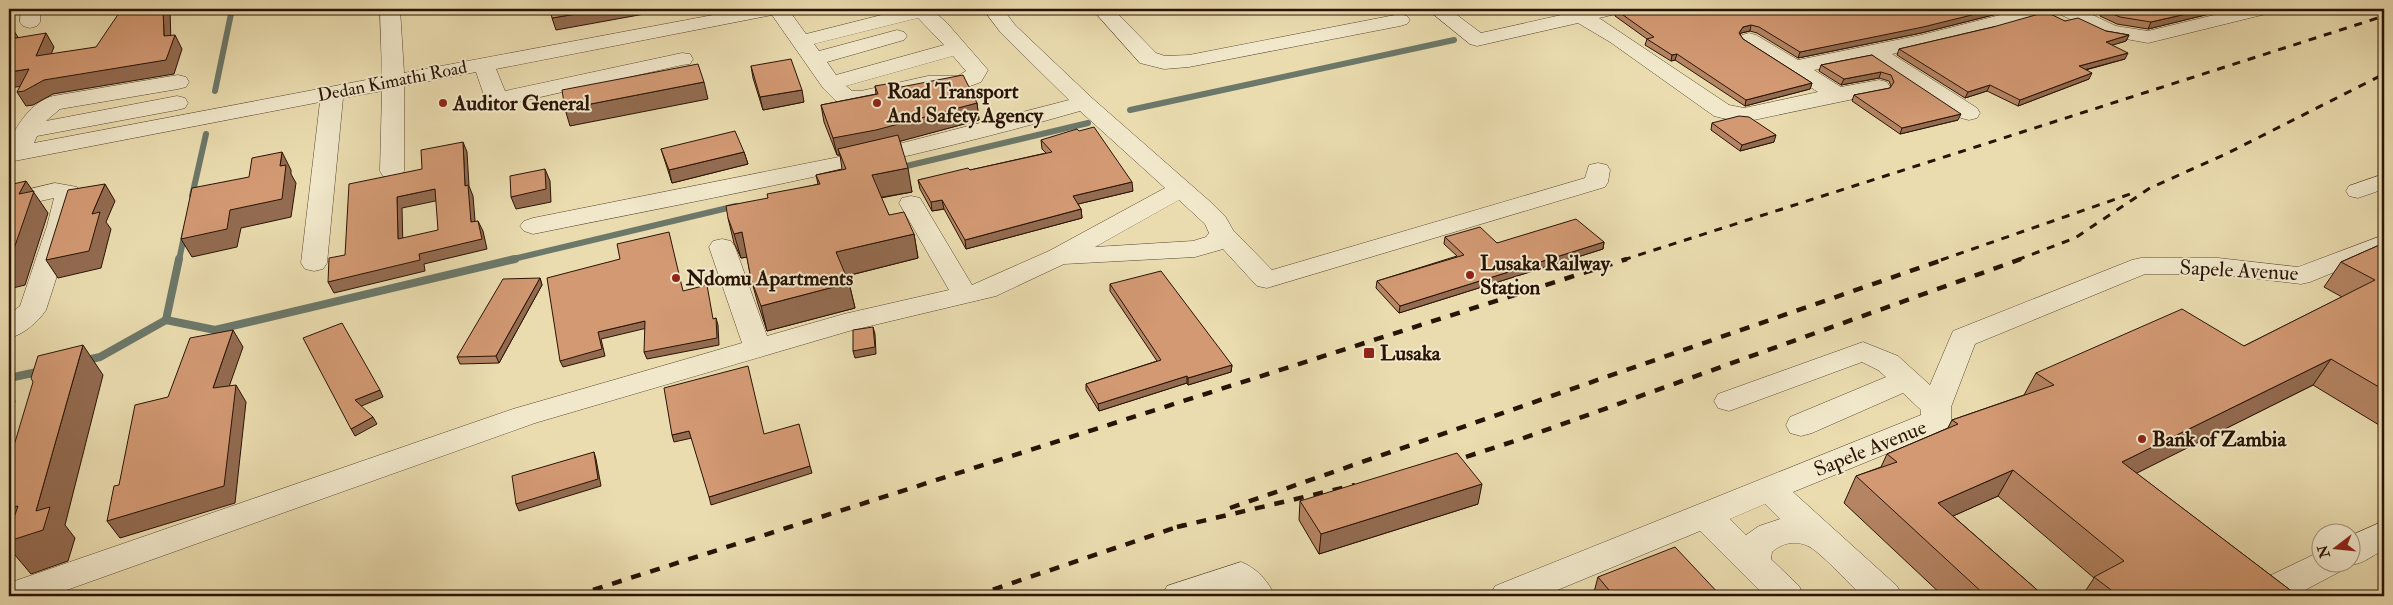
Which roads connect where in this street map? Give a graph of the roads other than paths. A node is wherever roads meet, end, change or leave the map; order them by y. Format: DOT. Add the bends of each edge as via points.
graph roads {
  1 [pos="390,9"];
  2 [pos="776,9"];
  3 [pos="993,9"];
  4 [pos="1102,9"];
  5 [pos="1437,9"];
  6 [pos="1613,9"];
  7 [pos="2045,9"];
  8 [pos="2064,9"];
  9 [pos="2263,9"];
  10 [pos="1581,16"];
  11 [pos="1400,20"];
  12 [pos="937,25"];
  13 [pos="1749,39"];
  14 [pos="802,41"];
  15 [pos="957,48"];
  16 [pos="1874,52"];
  17 [pos="682,59"];
  18 [pos="814,59"];
  19 [pos="484,63"];
  20 [pos="1795,67"];
  21 [pos="393,80"];
  22 [pos="831,83"];
  23 [pos="1879,87"];
  24 [pos="178,92"];
  25 [pos="332,92"];
  26 [pos="1837,94"];
  27 [pos="1084,103"];
  28 [pos="1969,113"];
  29 [pos="13,154"];
  30 [pos="1598,170"];
  31 [pos="392,171"];
  32 [pos="2384,181"];
  33 [pos="1181,190"];
  34 [pos="2358,191"];
  35 [pos="9,201"];
  36 [pos="911,203"];
  37 [pos="533,226"];
  38 [pos="1114,227"];
  39 [pos="1222,233"];
  40 [pos="2384,243"];
  41 [pos="722,247"];
  42 [pos="1128,253"];
  43 [pos="1058,257"];
  44 [pos="314,263"];
  45 [pos="965,295"];
  46 [pos="9,329"];
  47 [pos="758,348"];
  48 [pos="1906,380"];
  49 [pos="1729,401"];
  50 [pos="1936,407"];
  51 [pos="1801,425"];
  52 [pos="1769,489"];
  53 [pos="1705,516"];
  54 [pos="2384,534"];
  55 [pos="1818,535"];
  56 [pos="2360,547"];
  57 [pos="1753,564"];
  58 [pos="2310,572"];
  59 [pos="11,596"];
  60 [pos="1179,596"];
  61 [pos="1258,596"];
  62 [pos="1507,596"];
  63 [pos="1786,596"];
  64 [pos="1884,596"];
  65 [pos="2291,596"];
  1 -- 21 [label="street"];
  2 -- 14 [label="street"];
  2 -- 19 [label="street, Dedan Kimathi Road"];
  3 -- 27 [label="street" via="1008,29"];
  4 -- 11 [label="street" via="1148,58 1164,63 1189,61"];
  5 -- 10 [label="street" via="1477,40"];
  6 -- 10 [label="street"];
  7 -- 16 [label="street"];
  8 -- 9 [label="street" via="2112,30 2148,37"];
  10 -- 26 [label="street" via="1722,110 1744,115"];
  12 -- 14 [label="street" via="920,11"];
  12 -- 15 [label="street"];
  12 -- 18 [label="street"];
  13 -- 20 [label="street"];
  14 -- 18 [label="street"];
  15 -- 22 [label="street"];
  15 -- 22 [label="street" via="977,70 973,77 962,82 928,83 861,98 846,98"];
  16 -- 20 [label="street"];
  16 -- 28 [label="street"];
  17 -- 19 [label="street" via="505,98 494,96"];
  18 -- 22 [label="street"];
  19 -- 21 [label="street, Dedan Kimathi Road"];
  20 -- 26 [label="street"];
  21 -- 25 [label="street, Dedan Kimathi Road"];
  21 -- 31 [label="street"];
  23 -- 26 [label="street"];
  24 -- 29 [label="street" via="29,131"];
  25 -- 29 [label="street, Dedan Kimathi Road"];
  25 -- 44 [label="street"];
  27 -- 33 [label="street"];
  27 -- 37 [label="street" via="975,134"];
  30 -- 39 [label="street" via="1596,182 1267,280"];
  32 -- 34 [label="street"];
  33 -- 38 [label="street"];
  33 -- 39 [label="street" via="1216,221"];
  35 -- 46 [label="street" via="54,190 68,192 32,310"];
  36 -- 45 [label="street"];
  38 -- 42 [label="street" via="1114,242"];
  38 -- 43 [label="street"];
  39 -- 42 [label="street" via="1215,243 1195,249"];
  40 -- 50 [label="street, Sapele Avenue" via="2301,276 2218,266 2141,266 1963,338"];
  41 -- 47 [label="street"];
  42 -- 43 [label="street"];
  43 -- 45 [label="street" via="986,290"];
  45 -- 47 [label="street"];
  47 -- 59 [label="street" via="524,416"];
  48 -- 49 [label="street" via="1888,363 1863,351"];
  48 -- 50 [label="street"];
  48 -- 51 [label="street"];
  50 -- 52 [label="street, Sapele Avenue" via="1936,421"];
  52 -- 53 [label="street, Sapele Avenue"];
  52 -- 55 [label="street"];
  53 -- 57 [label="street"];
  53 -- 62 [label="street, Sapele Avenue"];
  54 -- 56 [label="street"];
  55 -- 57 [label="street" via="1792,530 1769,534 1756,546"];
  55 -- 64 [label="street"];
  57 -- 63 [label="street"];
  58 -- 65 [label="street" via="2279,587"];
  60 -- 61 [label="street" via="1241,576"];
}
